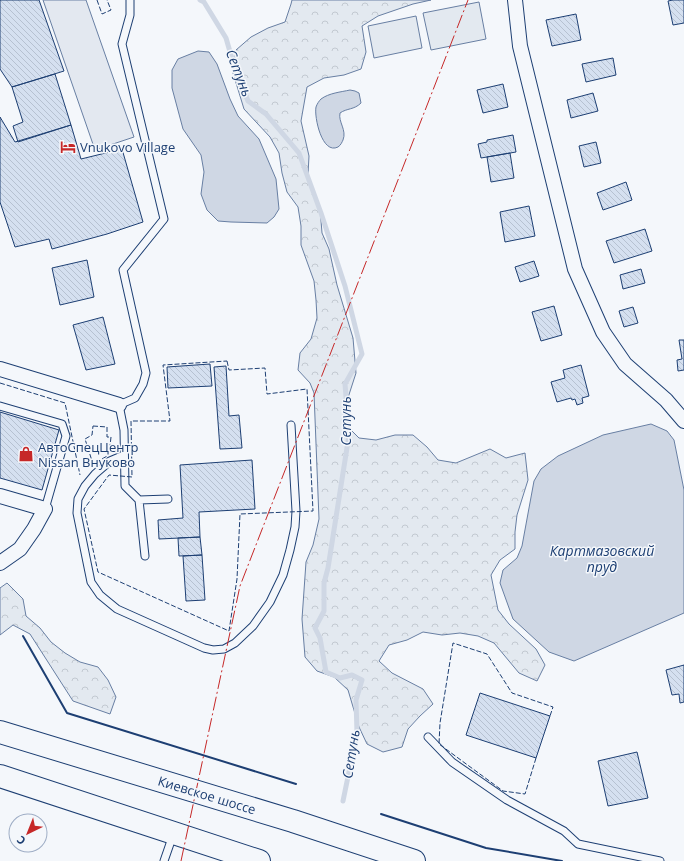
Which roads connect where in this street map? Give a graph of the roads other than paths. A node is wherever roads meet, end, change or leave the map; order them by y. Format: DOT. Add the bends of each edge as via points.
graph roads {
  1 [pos="130,0"];
  2 [pos="515,0"];
  3 [pos="0,369"];
  4 [pos="119,405"];
  5 [pos="0,406"];
  6 [pos="684,421"];
  7 [pos="292,425"];
  8 [pos="124,456"];
  9 [pos="0,496"];
  10 [pos="168,499"];
  11 [pos="139,500"];
  12 [pos="45,509"];
  13 [pos="145,556"];
  14 [pos="0,564"];
  15 [pos="0,732"];
  16 [pos="428,737"];
  17 [pos="0,776"];
  18 [pos="174,833"];
  19 [pos="164,861"];
  20 [pos="259,861"];
  21 [pos="414,861"];
  22 [pos="660,861"];
  1 -- 4 [label="lane" via="130,15 122,44 164,219 123,270 146,373 135,398"];
  2 -- 6 [label="street" via="520,46 575,269 603,332 625,364 666,400"];
  3 -- 4 [label="street"];
  4 -- 8 [label="lane" via="124,430"];
  5 -- 12 [label="lane" via="62,424 66,436"];
  7 -- 8 [label="lane" via="296,511 295,527 283,575 270,602 252,626 235,643 224,649 204,648 117,609 100,595 91,582 77,513 78,499 96,474 110,461"];
  8 -- 11 [label="lane" via="125,486"];
  9 -- 12 [label="street"];
  10 -- 11 [label="lane"];
  11 -- 13 [label="lane"];
  12 -- 14 [label="street" via="20,549"];
  15 -- 21 [label="highway, Киевское шоссе"];
  16 -- 22 [label="lane" via="452,762 507,800 564,831 578,844"];
  17 -- 18 [label="highway"];
  18 -- 19 [label="lane"];
  18 -- 20 [label="highway"];
}
